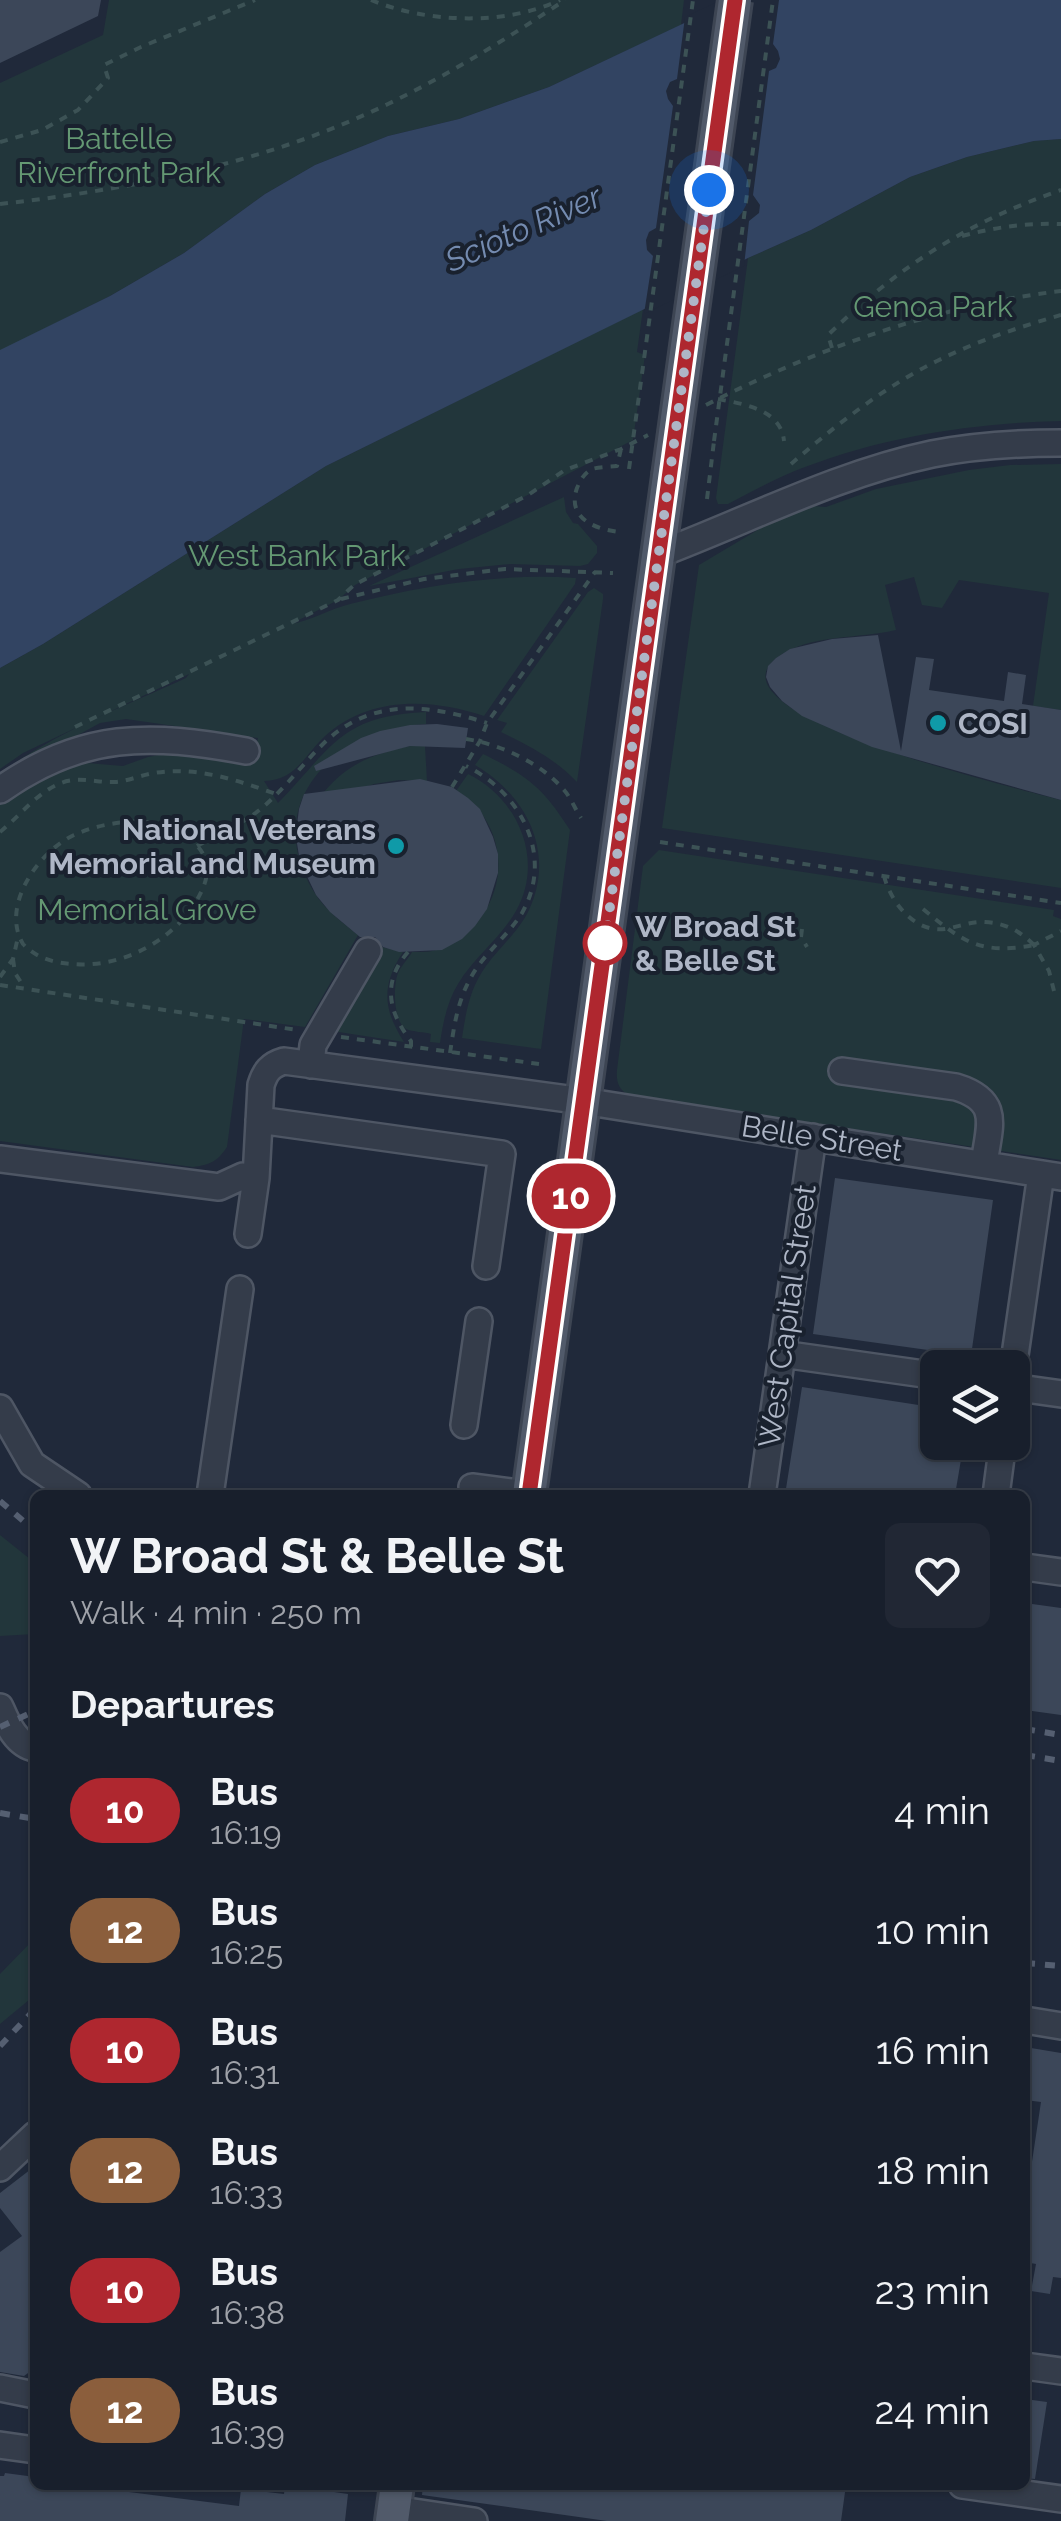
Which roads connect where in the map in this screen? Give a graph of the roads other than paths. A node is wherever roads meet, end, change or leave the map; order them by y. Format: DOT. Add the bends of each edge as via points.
graph roads {
  1 [pos="735,0"];
  2 [pos="1061,443"];
  3 [pos="659,554"];
  4 [pos="246,751"];
  5 [pos="0,790"];
  6 [pos="368,951"];
  7 [pos="311,1065"];
  8 [pos="842,1071"];
  9 [pos="583,1101"];
  10 [pos="259,1120"];
  11 [pos="813,1137"];
  12 [pos="0,1159"];
  13 [pos="984,1164"];
  14 [pos="1051,1176"];
  15 [pos="256,1178"];
  16 [pos="248,1234"];
  17 [pos="486,1266"];
  18 [pos="240,1289"];
  19 [pos="479,1320"];
  20 [pos="1017,1350"];
  21 [pos="782,1354"];
  22 [pos="920,1373"];
  23 [pos="1030,1390"];
  24 [pos="1061,1394"];
  25 [pos="0,1408"];
  26 [pos="464,1426"];
  27 [pos="1001,1460"];
  28 [pos="472,1487"];
  29 [pos="71,1490"];
  30 [pos="211,1490"];
  31 [pos="494,1490"];
  32 [pos="532,1490"];
  33 [pos="763,1490"];
  34 [pos="997,1490"];
  35 [pos="1030,1568"];
  36 [pos="1061,1572"];
  37 [pos="0,1707"];
  38 [pos="30,1747"];
  39 [pos="1030,2021"];
  40 [pos="1061,2026"];
  41 [pos="30,2140"];
  42 [pos="0,2168"];
  43 [pos="1030,2367"];
  44 [pos="1061,2372"];
  45 [pos="0,2388"];
  46 [pos="30,2394"];
  47 [pos="0,2445"];
  48 [pos="30,2449"];
  49 [pos="997,2490"];
  50 [pos="1061,2499"];
  51 [pos="394,2505"];
  52 [pos="474,2521"];
  1 -- 3 [label="main road, bridge"];
  2 -- 3 [label="street" via="934,454 886,466"];
  3 -- 9 [label="main road"];
  4 -- 5 [label="street" via="140,738 61,754"];
  6 -- 7 [label="street" via="320,1034"];
  7 -- 9 [label="street, Belle Street"];
  7 -- 10 [label="street, Belle Street" via="284,1061 265,1072"];
  8 -- 13 [label="street" via="973,1092 990,1116"];
  9 -- 11 [label="street, Belle Street"];
  9 -- 32 [label="main road"];
  10 -- 15 [label="street"];
  10 -- 17 [label="street" via="502,1154"];
  11 -- 13 [label="street, Belle Street"];
  11 -- 21 [label="street, West Capital Street"];
  12 -- 15 [label="street" via="219,1186"];
  13 -- 14 [label="street, Belle Street"];
  14 -- 20 [label="street"];
  15 -- 16 [label="street"];
  18 -- 30 [label="street"];
  19 -- 26 [label="street"];
  21 -- 22 [label="street"];
  21 -- 33 [label="street, West Capital Street"];
  23 -- 24 [label="street"];
  25 -- 29 [label="street" via="32,1464"];
  27 -- 34 [label="street"];
  28 -- 31 [label="street"];
  35 -- 36 [label="street"];
  37 -- 38 [label="street"];
  39 -- 40 [label="street"];
  41 -- 42 [label="street"];
  43 -- 44 [label="street"];
  45 -- 46 [label="street"];
  47 -- 48 [label="street"];
  49 -- 50 [label="street"];
  51 -- 52 [label="street"];
}
